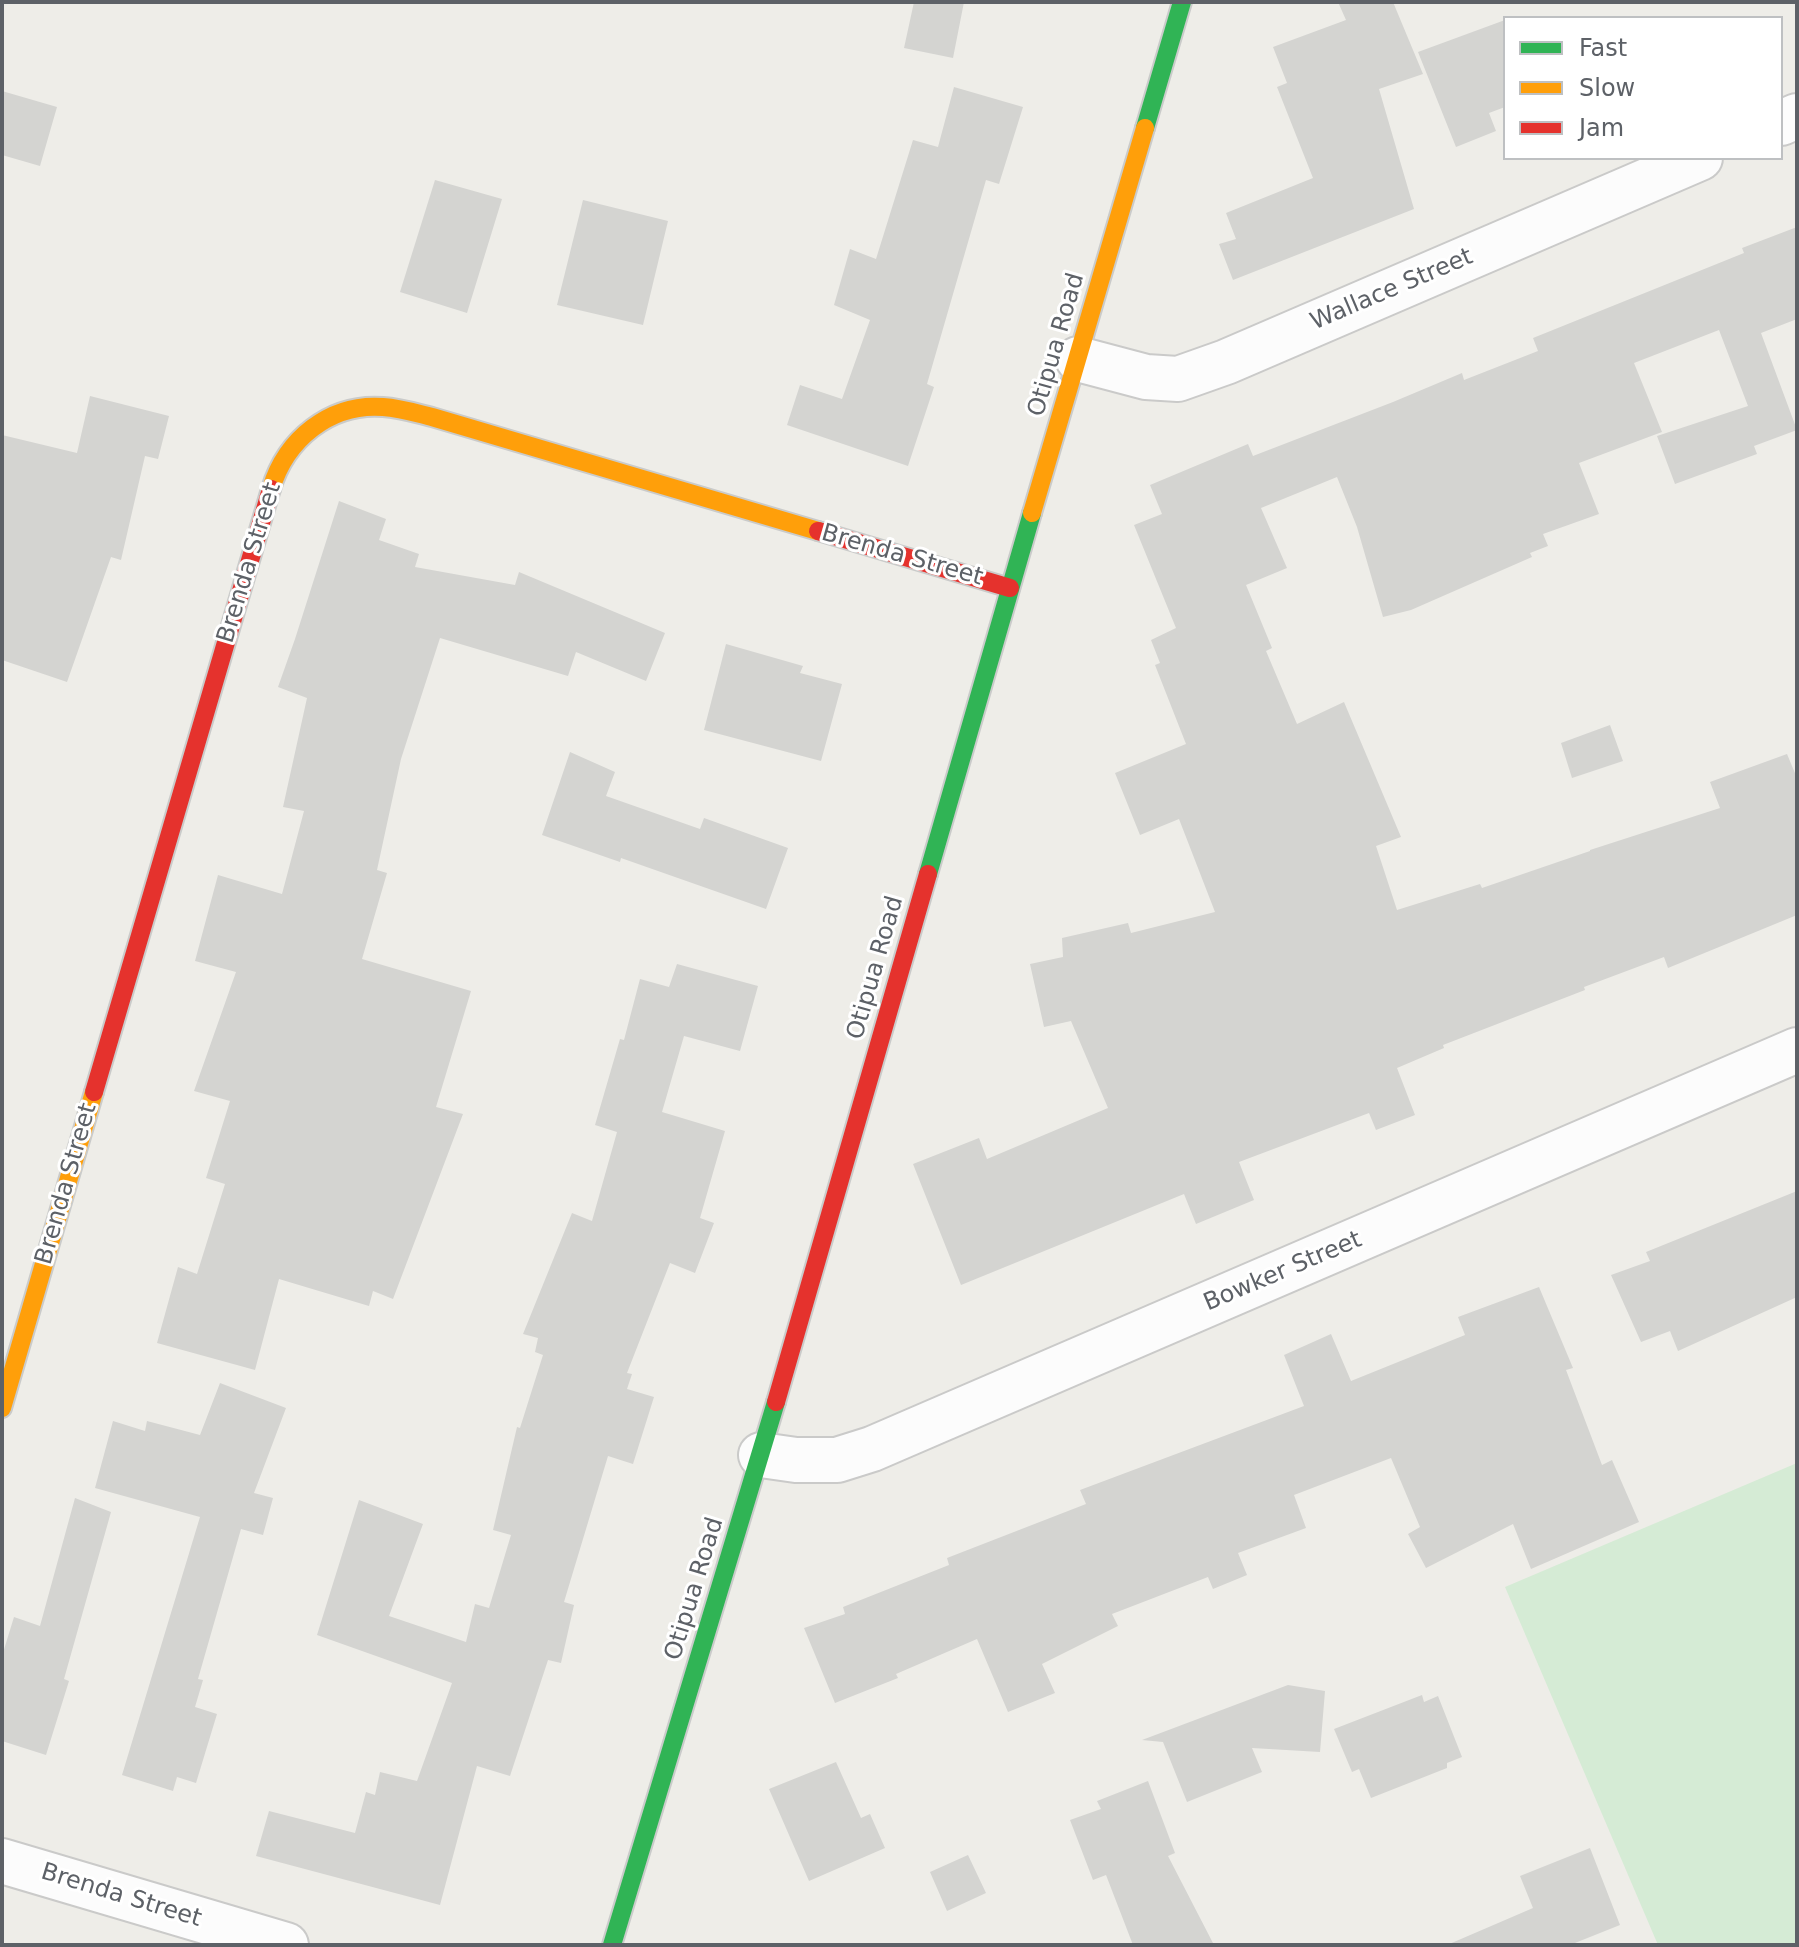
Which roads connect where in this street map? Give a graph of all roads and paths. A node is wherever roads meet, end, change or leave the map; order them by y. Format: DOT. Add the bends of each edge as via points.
graph roads {
  1 [pos="1182,2"];
  2 [pos="1695,160"];
  3 [pos="1078,359"];
  4 [pos="1010,588"];
  5 [pos="1797,1050"];
  6 [pos="2,1408"];
  7 [pos="761,1455"];
  8 [pos="2,1861"];
  9 [pos="286,1945"];
  10 [pos="612,1945"];
  1 -- 3 [label="street, Otipua Road"];
  2 -- 3 [label="street, Wallace Street" via="1178,379 1146,377"];
  3 -- 4 [label="street, Otipua Road"];
  4 -- 6 [label="street, Brenda Street" via="395,408 336,412 309,429 287,453 273,482"];
  4 -- 7 [label="street, Otipua Road"];
  5 -- 7 [label="street, Bowker Street" via="872,1449 837,1460"];
  7 -- 10 [label="street, Otipua Road"];
  8 -- 9 [label="street, Brenda Street"];
}
